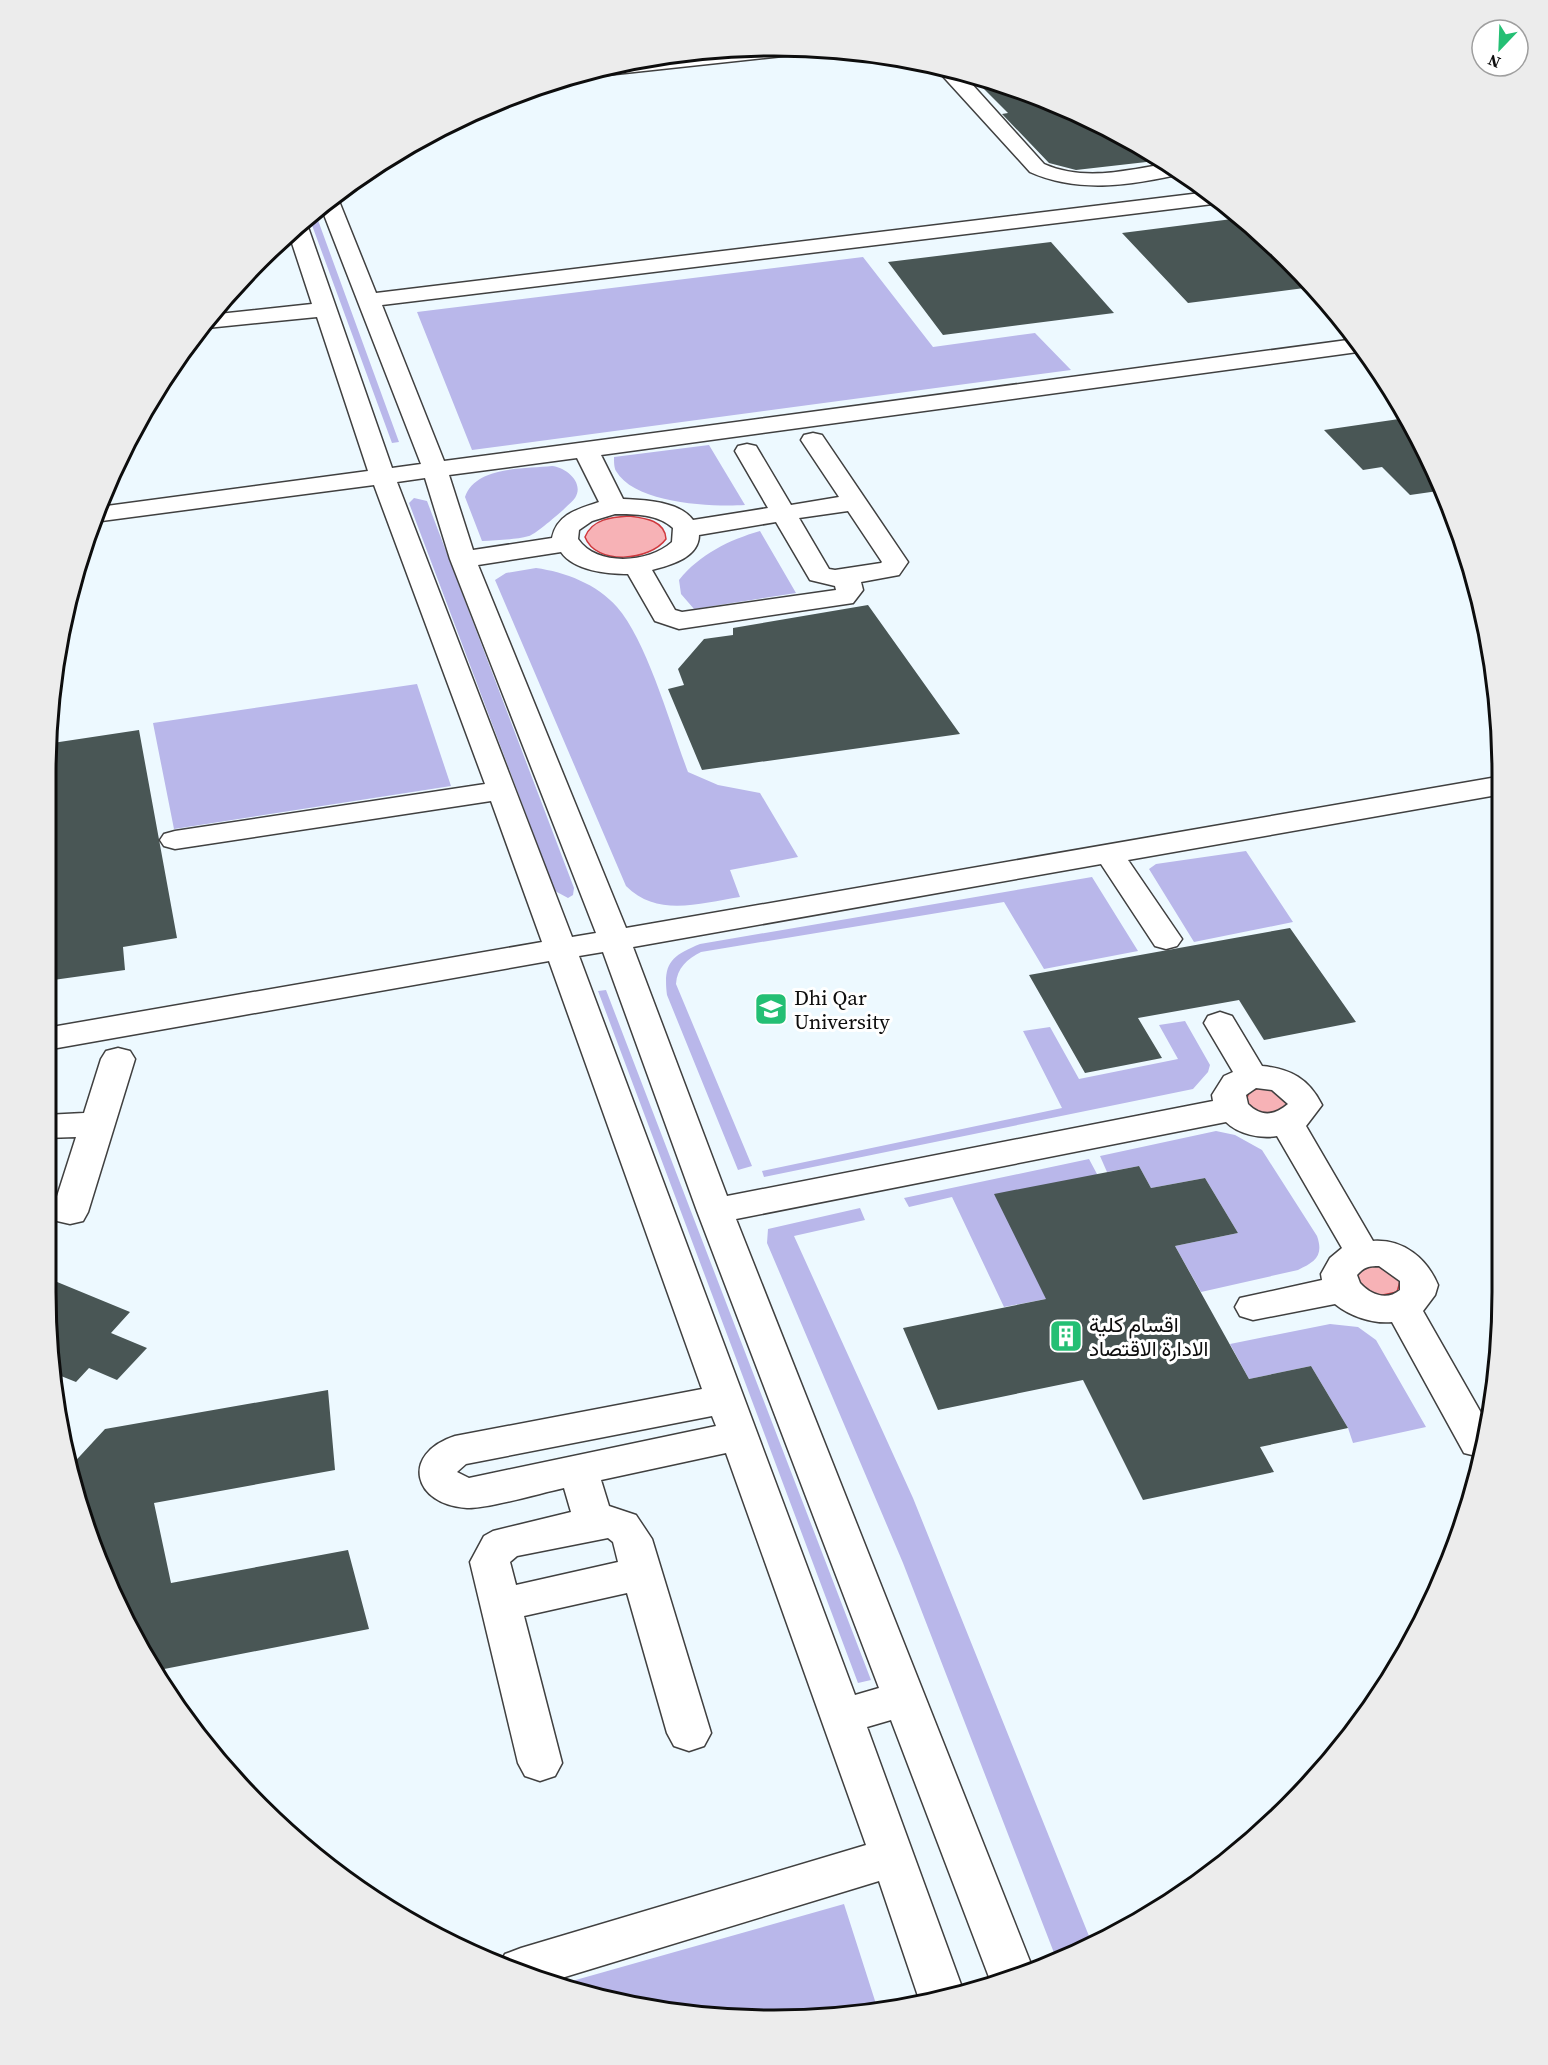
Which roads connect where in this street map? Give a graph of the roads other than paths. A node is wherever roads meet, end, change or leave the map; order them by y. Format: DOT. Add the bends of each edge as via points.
graph roads {
  1 [pos="956,79"];
  2 [pos="1181,183"];
  3 [pos="1182,183"];
  4 [pos="1182,184"];
  5 [pos="332,208"];
  6 [pos="964,210"];
  7 [pos="980,226"];
  8 [pos="763,234"];
  9 [pos="299,235"];
  10 [pos="779,251"];
  11 [pos="366,292"];
  12 [pos="313,295"];
  13 [pos="219,319"];
  14 [pos="1351,346"];
  15 [pos="813,441"];
  16 [pos="586,450"];
  17 [pos="747,451"];
  18 [pos="435,469"];
  19 [pos="383,477"];
  20 [pos="855,502"];
  21 [pos="614,506"];
  22 [pos="784,513"];
  23 [pos="105,514"];
  24 [pos="685,529"];
  25 [pos="565,544"];
  26 [pos="463,559"];
  27 [pos="638,566"];
  28 [pos="846,577"];
  29 [pos="1492,787"];
  30 [pos="502,790"];
  31 [pos="175,840"];
  32 [pos="1109,854"];
  33 [pos="1166,939"];
  34 [pos="615,940"];
  35 [pos="560,950"];
  36 [pos="1220,1023"];
  37 [pos="56,1037"];
  38 [pos="118,1059"];
  39 [pos="1252,1077"];
  40 [pos="1233,1109"];
  41 [pos="98,1124"];
  42 [pos="1287,1124"];
  43 [pos="56,1126"];
  44 [pos="716,1211"];
  45 [pos="70,1212"];
  46 [pos="1363,1254"];
  47 [pos="1343,1289"];
  48 [pos="1253,1307"];
  49 [pos="1402,1307"];
  50 [pos="724,1399"];
  51 [pos="738,1436"];
  52 [pos="1477,1441"];
  53 [pos="578,1470"];
  54 [pos="594,1523"];
  55 [pos="642,1573"];
  56 [pos="500,1605"];
  57 [pos="904,1699"];
  58 [pos="842,1716"];
  59 [pos="689,1733"];
  60 [pos="540,1763"];
  61 [pos="893,1857"];
  62 [pos="529,1966"];
  63 [pos="1009,1969"];
  64 [pos="939,1990"];
  1 -- 2 [label="street" via="1044,172 1086,180"];
  3 -- 6 [label="street"];
  4 -- 7 [label="street"];
  5 -- 11 [label="street"];
  6 -- 7 [label="street"];
  6 -- 8 [label="street"];
  7 -- 10 [label="street"];
  8 -- 10 [label="street"];
  8 -- 11 [label="street"];
  9 -- 12 [label="street"];
  10 -- 11 [label="street"];
  11 -- 18 [label="street"];
  12 -- 13 [label="street"];
  12 -- 19 [label="street"];
  14 -- 16 [label="street"];
  15 -- 20 [label="street"];
  16 -- 18 [label="street"];
  16 -- 21 [label="street"];
  17 -- 22 [label="street"];
  18 -- 19 [label="street"];
  18 -- 26 [label="street"];
  19 -- 23 [label="street"];
  19 -- 30 [label="street"];
  20 -- 22 [label="street"];
  20 -- 28 [label="street" via="895,562 890,569"];
  21 -- 24 [label="street" via="659,510 678,520"];
  21 -- 25 [label="street" via="569,524"];
  22 -- 24 [label="street"];
  22 -- 28 [label="street" via="819,574"];
  24 -- 27 [label="street" via="686,538 676,552"];
  25 -- 26 [label="street"];
  25 -- 27 [label="street" via="572,553 600,565"];
  26 -- 34 [label="street"];
  27 -- 28 [label="street" via="665,615 680,621 844,597 850,590"];
  29 -- 32 [label="street"];
  30 -- 31 [label="street"];
  30 -- 35 [label="street"];
  32 -- 33 [label="street"];
  32 -- 34 [label="street"];
  34 -- 35 [label="street"];
  34 -- 44 [label="street"];
  35 -- 37 [label="street"];
  35 -- 50 [label="street"];
  36 -- 39 [label="street"];
  38 -- 41 [label="street"];
  39 -- 40 [label="street" via="1236,1084 1229,1095"];
  39 -- 42 [label="street" via="1270,1077 1300,1093 1305,1105 1299,1116"];
  40 -- 42 [label="street" via="1247,1120 1266,1125"];
  40 -- 44 [label="street"];
  41 -- 43 [label="street"];
  41 -- 45 [label="street"];
  42 -- 46 [label="street"];
  44 -- 57 [label="street"];
  46 -- 47 [label="street" via="1346,1261 1339,1274"];
  46 -- 49 [label="street" via="1382,1253 1415,1271 1420,1285 1415,1298"];
  47 -- 48 [label="street"];
  47 -- 49 [label="street" via="1359,1302 1380,1309"];
  49 -- 52 [label="street"];
  50 -- 51 [label="street"];
  50 -- 53 [label="street" via="455,1451 444,1458 437,1477 442,1486 469,1493"];
  51 -- 53 [label="street"];
  51 -- 58 [label="street"];
  53 -- 54 [label="street"];
  54 -- 55 [label="street" via="610,1522 628,1531"];
  54 -- 56 [label="street" via="498,1547 490,1562"];
  55 -- 56 [label="street"];
  55 -- 59 [label="street"];
  56 -- 60 [label="street"];
  57 -- 58 [label="street"];
  57 -- 63 [label="street"];
  58 -- 61 [label="street"];
  61 -- 62 [label="street"];
  61 -- 64 [label="street"];
}
